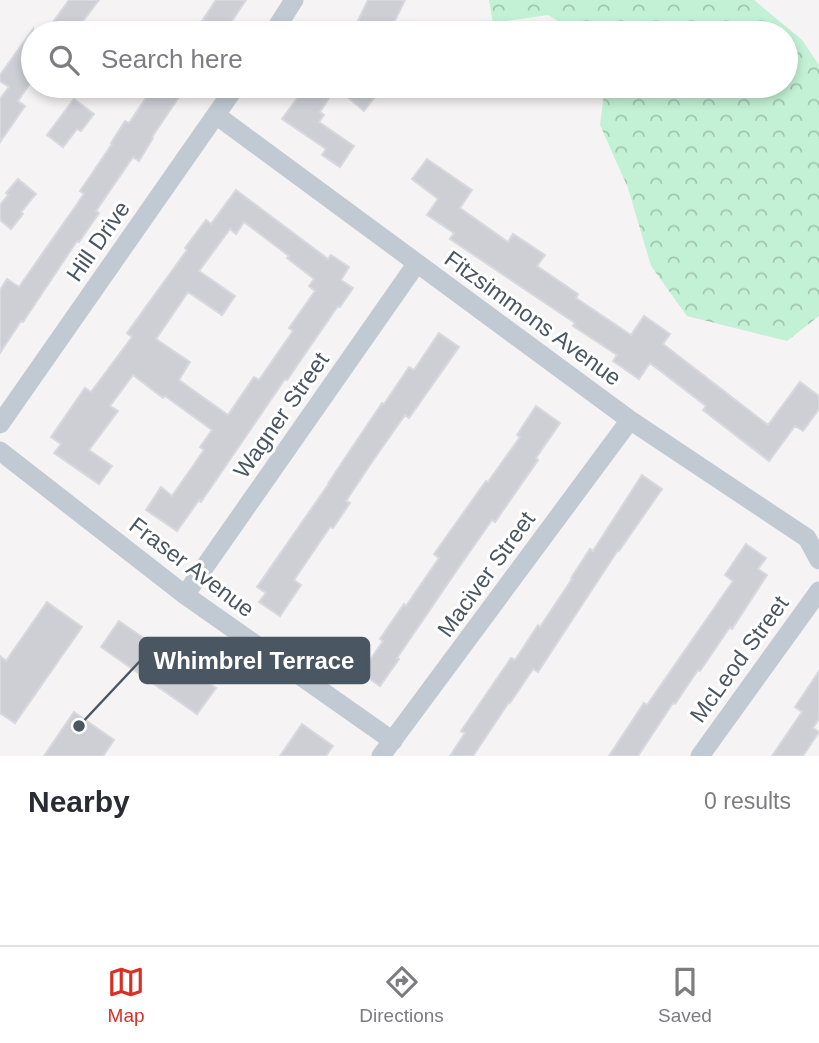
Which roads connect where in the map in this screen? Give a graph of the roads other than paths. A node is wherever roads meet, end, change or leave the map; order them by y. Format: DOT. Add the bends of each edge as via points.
graph roads {
  1 [pos="294,0"];
  2 [pos="281,21"];
  3 [pos="228,98"];
  4 [pos="216,115"];
  5 [pos="417,264"];
  6 [pos="630,420"];
  7 [pos="0,424"];
  8 [pos="0,452"];
  9 [pos="819,560"];
  10 [pos="819,591"];
  11 [pos="186,594"];
  12 [pos="387,748"];
  13 [pos="699,756"];
  1 -- 2 [label="street"];
  3 -- 4 [label="street, Hill Drive"];
  4 -- 5 [label="street, Fitzsimmons Avenue"];
  4 -- 7 [label="street, Hill Drive"];
  5 -- 6 [label="street, Fitzsimmons Avenue"];
  5 -- 11 [label="street, Wagner Street"];
  6 -- 9 [label="street, Fitzsimmons Avenue" via="807,538"];
  6 -- 12 [label="street, Maciver Street"];
  8 -- 11 [label="street, Fraser Avenue"];
  10 -- 13 [label="street, McLeod Street"];
  11 -- 12 [label="street, Fraser Avenue"];
}
